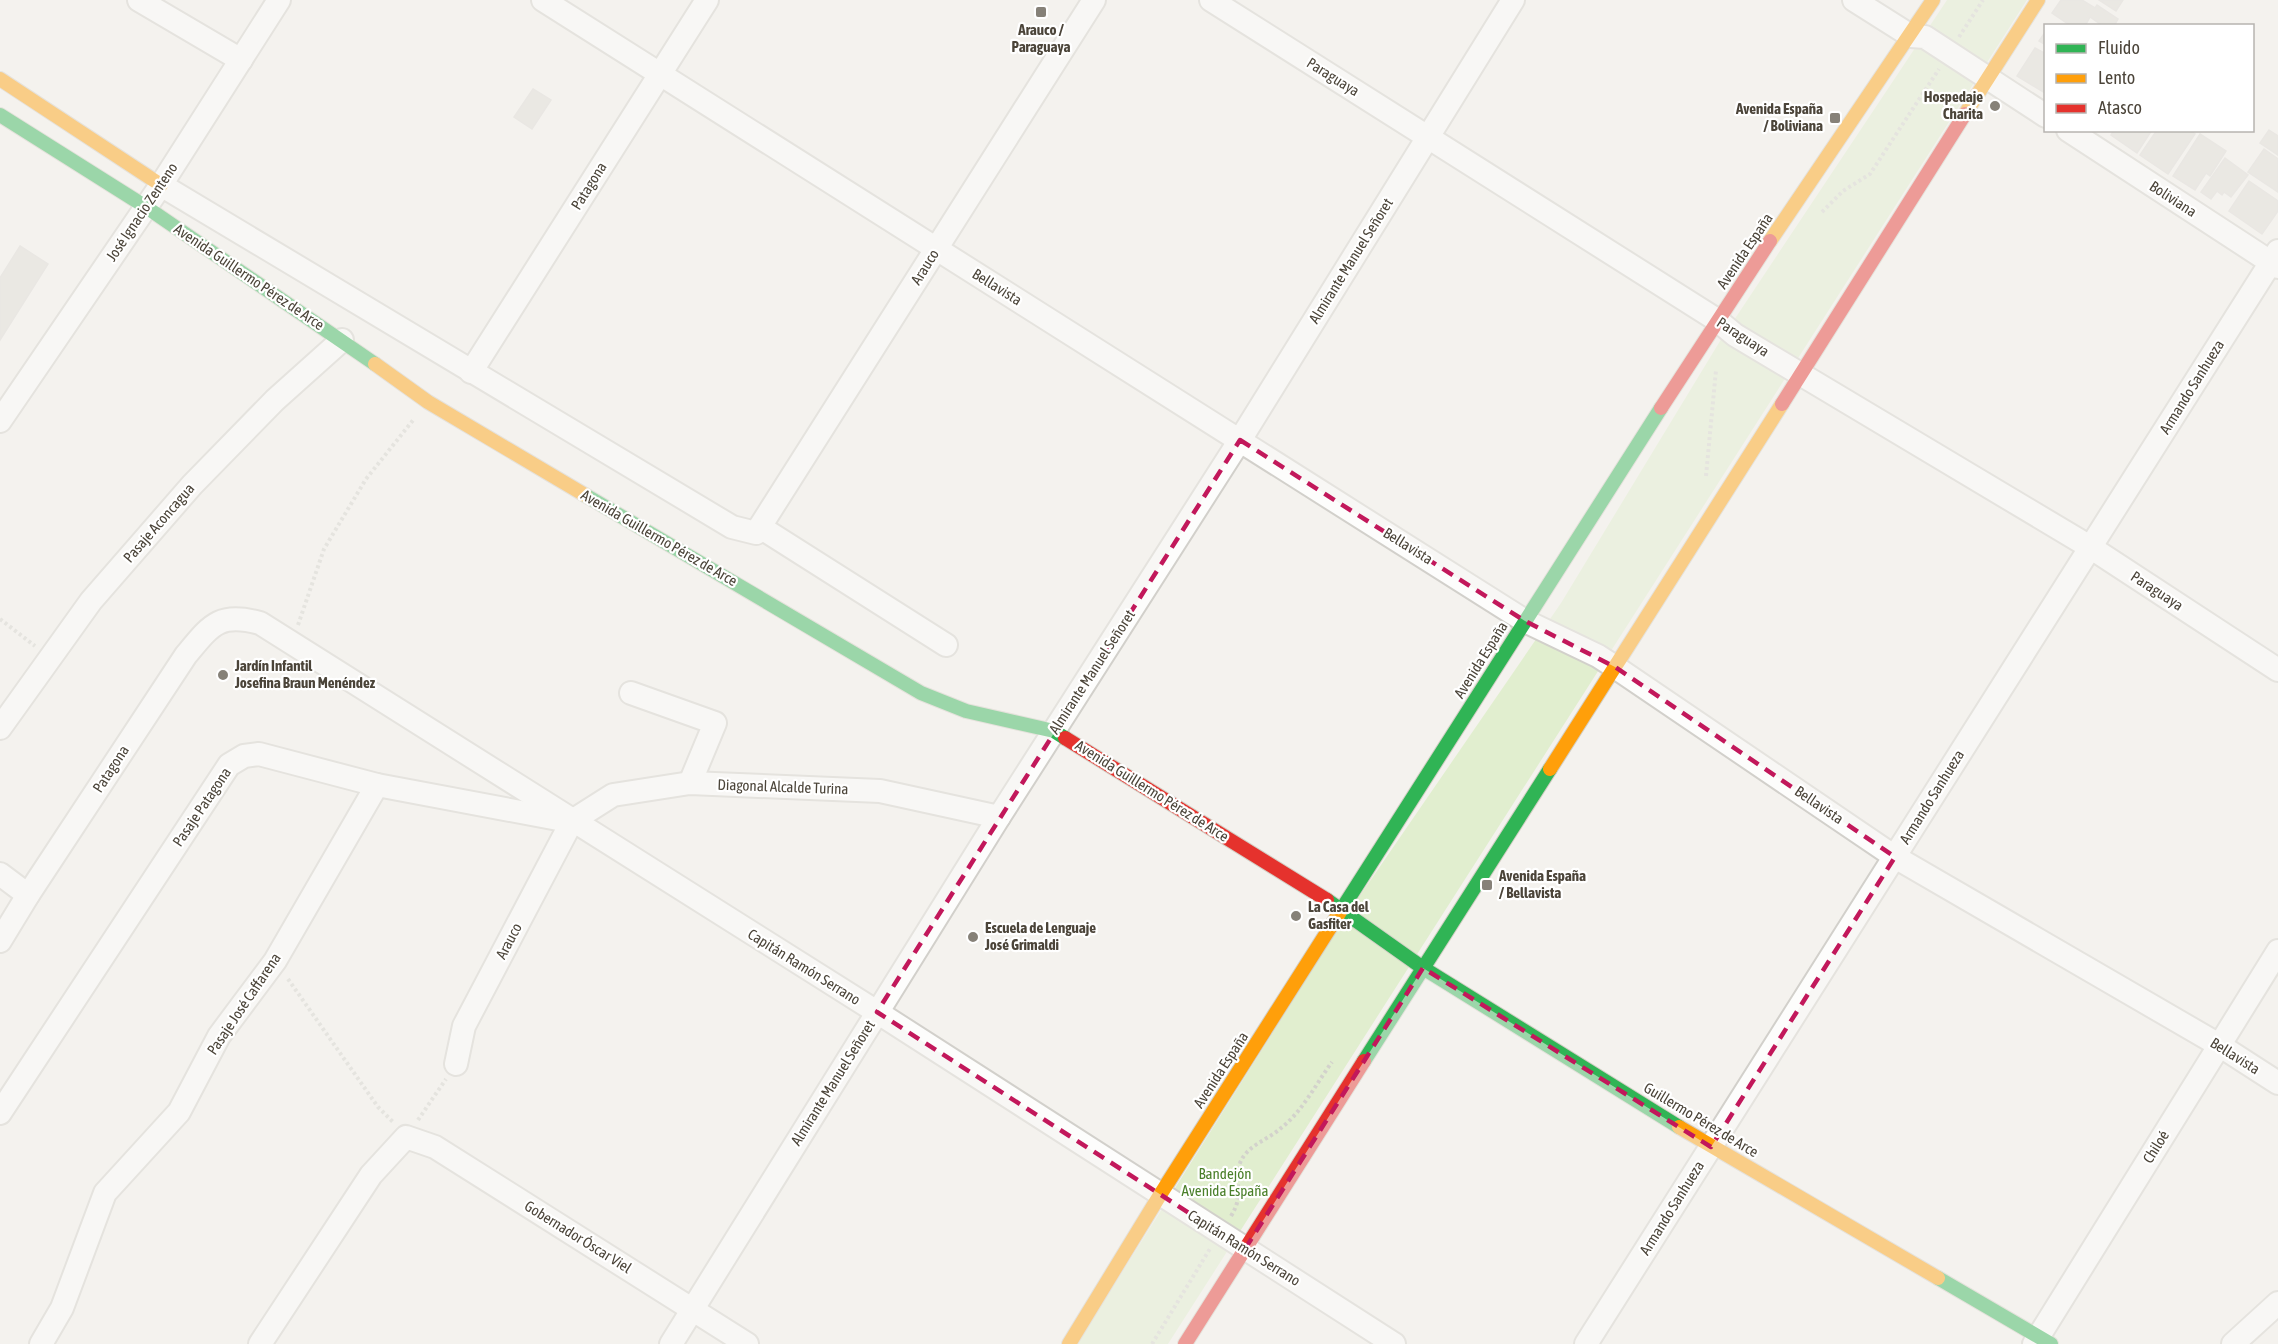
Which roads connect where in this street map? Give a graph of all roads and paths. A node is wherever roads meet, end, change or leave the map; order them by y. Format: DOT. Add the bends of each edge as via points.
graph roads {
  1 [pos="139,0"];
  2 [pos="279,0"];
  3 [pos="543,0"];
  4 [pos="707,0"];
  5 [pos="1094,0"];
  6 [pos="1211,0"];
  7 [pos="1514,0"];
  8 [pos="1854,0"];
  9 [pos="1933,0"];
  10 [pos="1983,0"];
  11 [pos="2038,0"];
  12 [pos="1911,36"];
  13 [pos="1949,53"];
  14 [pos="241,60"];
  15 [pos="660,74"];
  16 [pos="1988,78"];
  17 [pos="0,79"];
  18 [pos="0,115"];
  19 [pos="2044,115"];
  20 [pos="2071,132"];
  21 [pos="1427,137"];
  22 [pos="161,186"];
  23 [pos="146,207"];
  24 [pos="1821,213"];
  25 [pos="936,248"];
  26 [pos="2276,260"];
  27 [pos="1717,320"];
  28 [pos="342,340"];
  29 [pos="1716,369"];
  30 [pos="471,372"];
  31 [pos="1801,373"];
  32 [pos="428,402"];
  33 [pos="0,421"];
  34 [pos="1240,440"];
  35 [pos="1706,483"];
  36 [pos="758,530"];
  37 [pos="2090,547"];
  38 [pos="240,618"];
  39 [pos="0,619"];
  40 [pos="1526,621"];
  41 [pos="291,643"];
  42 [pos="946,645"];
  43 [pos="51,657"];
  44 [pos="1615,667"];
  45 [pos="2278,670"];
  46 [pos="631,693"];
  47 [pos="0,728"];
  48 [pos="1054,731"];
  49 [pos="690,783"];
  50 [pos="377,785"];
  51 [pos="999,817"];
  52 [pos="572,821"];
  53 [pos="1895,857"];
  54 [pos="0,874"];
  55 [pos="28,895"];
  56 [pos="1343,910"];
  57 [pos="0,941"];
  58 [pos="2278,951"];
  59 [pos="275,961"];
  60 [pos="1423,968"];
  61 [pos="877,1012"];
  62 [pos="2219,1045"];
  63 [pos="1338,1053"];
  64 [pos="456,1064"];
  65 [pos="2278,1083"];
  66 [pos="0,1113"];
  67 [pos="406,1137"];
  68 [pos="1711,1147"];
  69 [pos="1160,1195"];
  70 [pos="1220,1233"];
  71 [pos="1245,1249"];
  72 [pos="2278,1303"];
  73 [pos="692,1310"];
  74 [pos="2041,1342"];
  75 [pos="41,1344"];
  76 [pos="260,1344"];
  77 [pos="671,1344"];
  78 [pos="747,1344"];
  79 [pos="1069,1344"];
  80 [pos="1152,1344"];
  81 [pos="1185,1344"];
  82 [pos="1394,1344"];
  83 [pos="1586,1344"];
  84 [pos="2233,1344"];
  1 -- 14 [label="street"];
  2 -- 14 [label="street, José Ignacio Zenteno"];
  3 -- 15 [label="street, Bellavista"];
  4 -- 15 [label="street, Patagona"];
  5 -- 25 [label="street, Arauco"];
  6 -- 21 [label="street, Paraguaya"];
  7 -- 21 [label="street, Almirante Manuel Señoret"];
  8 -- 12 [label="street"];
  9 -- 12 [label="main road, Avenida España"];
  10 -- 13 [label="path"];
  11 -- 16 [label="main road"];
  12 -- 13 [label="street" via="1925,37"];
  12 -- 27 [label="main road, Avenida España"];
  13 -- 16 [label="street"];
  13 -- 24 [label="path" via="1870,174"];
  14 -- 22 [label="street, José Ignacio Zenteno"];
  15 -- 25 [label="street, Bellavista"];
  15 -- 30 [label="street, Patagona"];
  16 -- 19 [label="street"];
  16 -- 31 [label="main road"];
  17 -- 22 [label="main road, Avenida Guillermo Pérez de Arce"];
  18 -- 23 [label="main road, Avenida Guillermo Pérez de Arce"];
  20 -- 26 [label="street, Boliviana"];
  21 -- 27 [label="street, Paraguaya"];
  21 -- 34 [label="street, Almirante Manuel Señoret"];
  22 -- 23 [label="street, José Ignacio Zenteno"];
  22 -- 30 [label="street, Avenida Guillermo Pérez de Arce"];
  23 -- 28 [label="main road, Avenida Guillermo Pérez de Arce"];
  23 -- 33 [label="street, José Ignacio Zenteno"];
  25 -- 34 [label="street, Bellavista"];
  25 -- 36 [label="street, Arauco"];
  26 -- 37 [label="street, Armando Sanhueza"];
  27 -- 31 [label="street, Paraguaya" via="1735,335"];
  27 -- 40 [label="main road, Avenida España"];
  28 -- 32 [label="main road, Avenida Guillermo Pérez de Arce"];
  28 -- 43 [label="street, Pasaje Aconcagua" via="275,400 192,485 91,601"];
  29 -- 35 [label="path"];
  30 -- 36 [label="street, Avenida Guillermo Pérez de Arce" via="732,527"];
  31 -- 37 [label="street, Paraguaya"];
  31 -- 44 [label="main road"];
  32 -- 41 [label="path" via="366,478 324,549"];
  32 -- 48 [label="main road, Avenida Guillermo Pérez de Arce" via="921,693 966,711"];
  34 -- 40 [label="street, Bellavista"];
  34 -- 48 [label="street, Almirante Manuel Señoret"];
  36 -- 42 [label="street, Avenida Guillermo Pérez de Arce"];
  37 -- 45 [label="street, Paraguaya"];
  37 -- 53 [label="street, Armando Sanhueza"];
  38 -- 41 [label="street, Capitán Ramón Serrano" via="260,623"];
  38 -- 55 [label="street, Patagona" via="225,620 205,632 186,655"];
  39 -- 43 [label="path"];
  40 -- 44 [label="street, Bellavista"];
  40 -- 56 [label="main road, Avenida España"];
  41 -- 52 [label="street, Capitán Ramón Serrano"];
  43 -- 47 [label="street, Pasaje Aconcagua"];
  44 -- 53 [label="street, Bellavista"];
  44 -- 60 [label="main road"];
  46 -- 49 [label="street" via="715,723"];
  48 -- 51 [label="street, Almirante Manuel Señoret"];
  48 -- 56 [label="main road, Avenida Guillermo Pérez de Arce"];
  49 -- 51 [label="street, Diagonal Alcalde Turina" via="880,790"];
  49 -- 52 [label="street, Diagonal Alcalde Turina" via="614,795"];
  50 -- 52 [label="street, Pasaje Patagona"];
  50 -- 59 [label="street, Pasaje José Caffarena"];
  50 -- 66 [label="street, Pasaje Patagona" via="259,754 244,756 229,765"];
  51 -- 61 [label="street, Almirante Manuel Señoret"];
  52 -- 61 [label="street, Capitán Ramón Serrano"];
  52 -- 64 [label="street, Arauco" via="464,1026"];
  53 -- 62 [label="street, Bellavista"];
  53 -- 68 [label="street, Armando Sanhueza"];
  54 -- 55 [label="street"];
  55 -- 57 [label="street, Patagona"];
  56 -- 60 [label="main road, Guillermo Pérez de Arce"];
  56 -- 69 [label="main road, Avenida España"];
  58 -- 62 [label="street, Chiloé"];
  59 -- 67 [label="path" via="378,1107"];
  59 -- 75 [label="street, Pasaje José Caffarena" via="219,1036 179,1112 105,1192 62,1308"];
  60 -- 68 [label="main road, Guillermo Pérez de Arce"];
  60 -- 71 [label="main road"];
  61 -- 69 [label="street, Capitán Ramón Serrano"];
  61 -- 73 [label="street, Almirante Manuel Señoret"];
  62 -- 65 [label="street, Bellavista"];
  62 -- 74 [label="street, Chiloé"];
  63 -- 70 [label="path" via="1294,1115 1247,1152 1239,1164 1238,1205"];
  64 -- 67 [label="path"];
  67 -- 73 [label="street, Gobernador Óscar Viel" via="435,1147"];
  67 -- 76 [label="street" via="371,1175"];
  68 -- 74 [label="main road, Guillermo Pérez de Arce"];
  68 -- 83 [label="street, Armando Sanhueza"];
  69 -- 70 [label="street, Capitán Ramón Serrano"];
  69 -- 79 [label="main road, Avenida España"];
  70 -- 71 [label="street, Capitán Ramón Serrano"];
  70 -- 80 [label="path"];
  71 -- 81 [label="main road"];
  71 -- 82 [label="street, Capitán Ramón Serrano"];
  72 -- 84 [label="street"];
  73 -- 77 [label="street, Almirante Manuel Señoret"];
  73 -- 78 [label="street, Gobernador Óscar Viel"];
}
